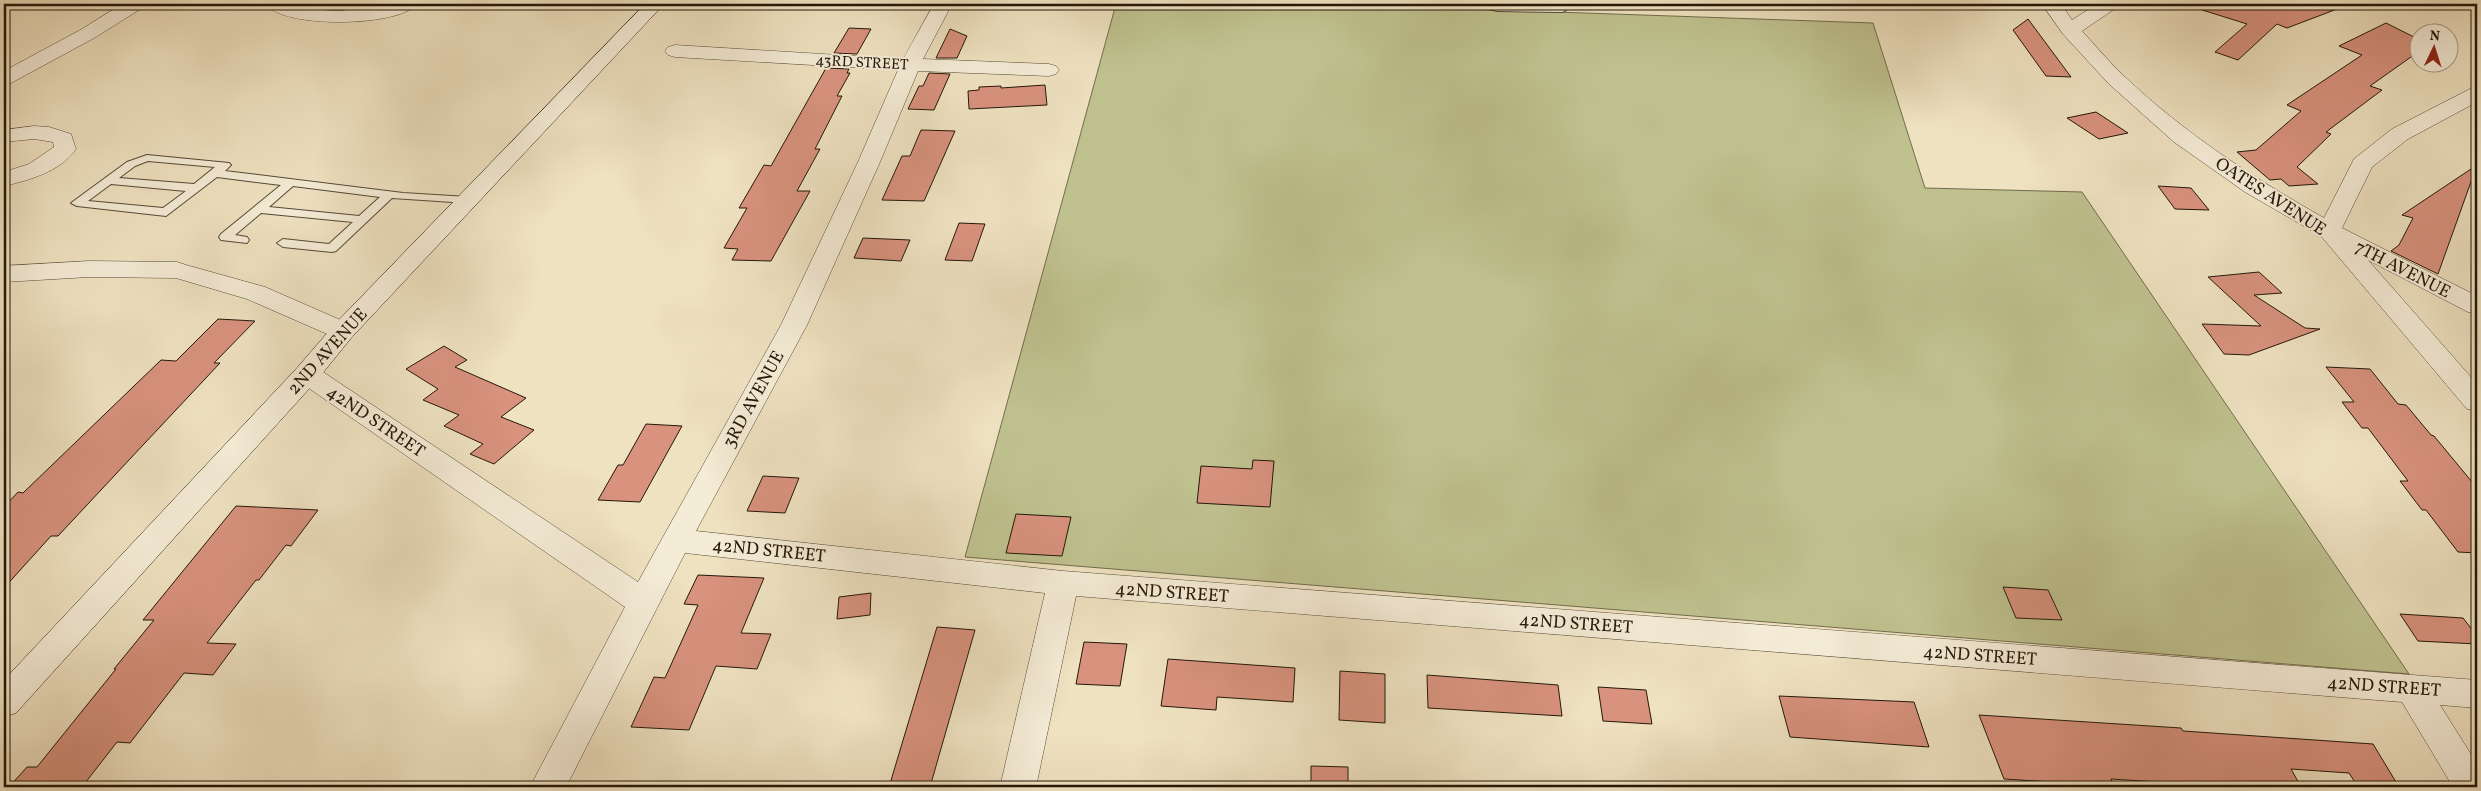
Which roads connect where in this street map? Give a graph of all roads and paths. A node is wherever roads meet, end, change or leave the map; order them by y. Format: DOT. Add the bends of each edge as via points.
graph roads {
  1 [pos="135,4"];
  2 [pos="275,4"];
  3 [pos="407,4"];
  4 [pos="655,4"];
  5 [pos="943,4"];
  6 [pos="1476,4"];
  7 [pos="1564,4"];
  8 [pos="2051,4"];
  9 [pos="2109,4"];
  10 [pos="2070,30"];
  11 [pos="676,51"];
  12 [pos="910,65"];
  13 [pos="1049,70"];
  14 [pos="4,80"];
  15 [pos="2477,93"];
  16 [pos="4,136"];
  17 [pos="215,173"];
  18 [pos="4,179"];
  19 [pos="108,180"];
  20 [pos="290,183"];
  21 [pos="196,188"];
  22 [pos="390,194"];
  23 [pos="468,200"];
  24 [pos="259,209"];
  25 [pos="363,220"];
  26 [pos="2329,231"];
  27 [pos="243,240"];
  28 [pos="283,243"];
  29 [pos="4,274"];
  30 [pos="2477,306"];
  31 [pos="343,331"];
  32 [pos="307,374"];
  33 [pos="2477,402"];
  34 [pos="676,540"];
  35 [pos="1063,583"];
  36 [pos="644,602"];
  37 [pos="2411,688"];
  38 [pos="2477,694"];
  39 [pos="4,703"];
  40 [pos="548,787"];
  41 [pos="1018,787"];
  42 [pos="2472,787"];
  1 -- 14 [label="street"];
  2 -- 3 [label="street" via="294,14 321,17 376,13"];
  4 -- 23 [label="street, 2ND AVENUE"];
  5 -- 12 [label="street, 3RD AVENUE"];
  6 -- 7 [label="lane" via="1497,8 1562,9"];
  8 -- 10 [label="street, OATES AVENUE"];
  9 -- 10 [label="street"];
  10 -- 26 [label="street, OATES AVENUE" via="2116,80 2182,137 2253,187"];
  11 -- 12 [label="street, 43RD STREET"];
  12 -- 13 [label="street, 43RD STREET"];
  12 -- 34 [label="street, 3RD AVENUE" via="794,325"];
  15 -- 26 [label="street" via="2400,134 2362,164"];
  16 -- 18 [label="street" via="52,132 62,139 65,149 55,160 35,171"];
  17 -- 19 [label="lane" via="225,165 147,158 131,164"];
  17 -- 20 [label="lane"];
  17 -- 21 [label="lane"];
  19 -- 21 [label="lane"];
  19 -- 21 [label="lane" via="77,202 166,212"];
  20 -- 22 [label="lane"];
  20 -- 24 [label="lane"];
  22 -- 23 [label="lane"];
  22 -- 25 [label="lane"];
  23 -- 31 [label="street, 2ND AVENUE"];
  24 -- 25 [label="lane"];
  24 -- 27 [label="lane" via="225,237"];
  25 -- 28 [label="lane" via="332,248"];
  26 -- 30 [label="street, 7TH AVENUE"];
  26 -- 33 [label="street, OATES AVENUE"];
  29 -- 31 [label="street" via="89,269 177,270 256,293"];
  31 -- 32 [label="street, 2ND AVENUE"];
  32 -- 36 [label="street, 42ND STREET"];
  32 -- 39 [label="street, 2ND AVENUE"];
  34 -- 35 [label="street, 42ND STREET"];
  34 -- 36 [label="street, 3RD AVENUE"];
  35 -- 37 [label="street, 42ND STREET"];
  35 -- 41 [label="street"];
  36 -- 40 [label="street, 3RD AVENUE"];
  37 -- 38 [label="street, 42ND STREET"];
  37 -- 42 [label="street"];
}
